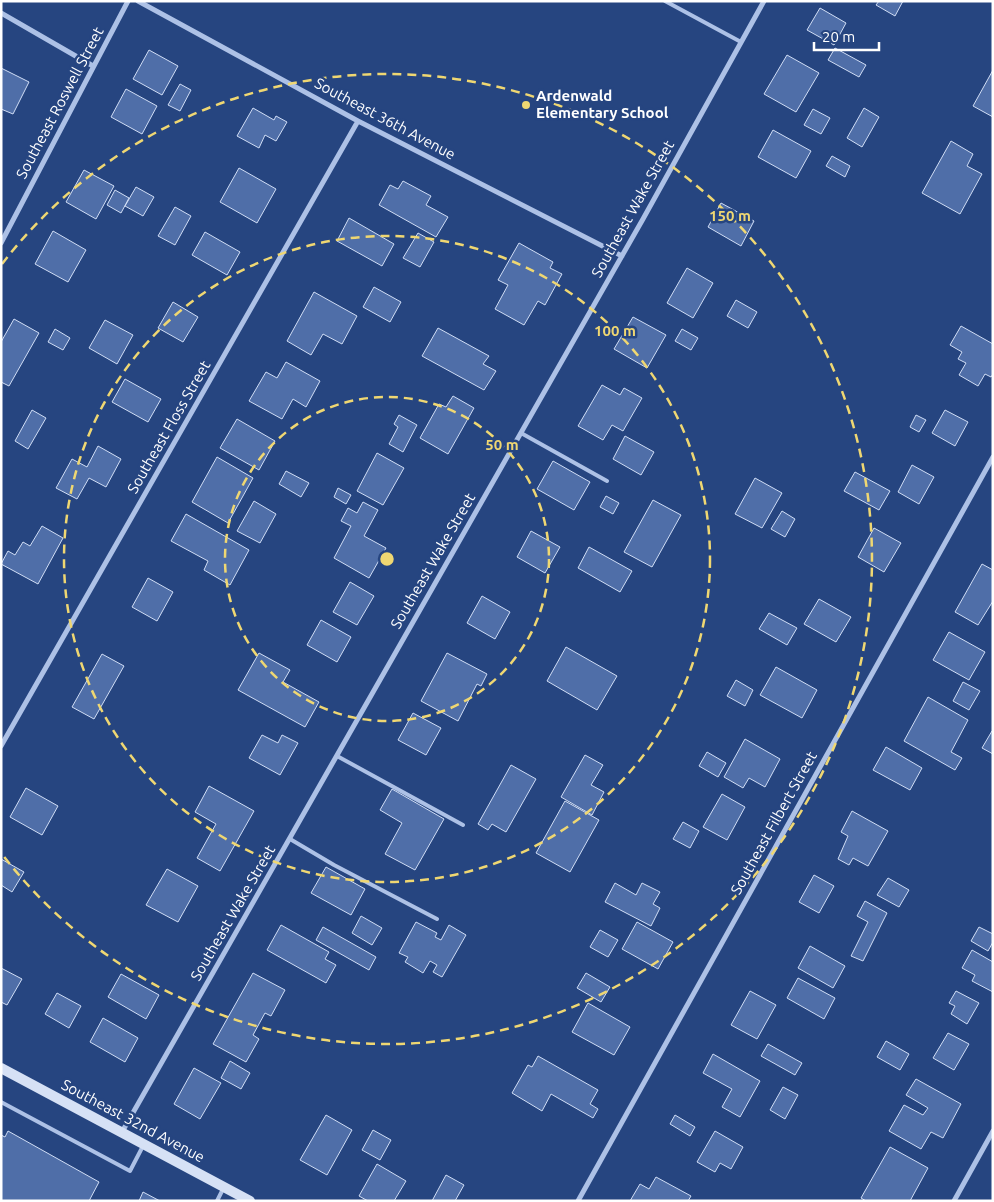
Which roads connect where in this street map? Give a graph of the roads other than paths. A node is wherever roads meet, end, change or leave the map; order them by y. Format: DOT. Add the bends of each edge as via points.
graph roads {
  1 [pos="128,1"];
  2 [pos="138,1"];
  3 [pos="665,1"];
  4 [pos="764,1"];
  5 [pos="1,13"];
  6 [pos="741,42"];
  7 [pos="93,66"];
  8 [pos="358,121"];
  9 [pos="1,243"];
  10 [pos="622,256"];
  11 [pos="521,433"];
  12 [pos="993,456"];
  13 [pos="606,481"];
  14 [pos="1,746"];
  15 [pos="337,756"];
  16 [pos="463,825"];
  17 [pos="290,839"];
  18 [pos="437,919"];
  19 [pos="1,1068"];
  20 [pos="1,1102"];
  21 [pos="993,1131"];
  22 [pos="122,1133"];
  23 [pos="144,1144"];
  24 [pos="224,1187"];
  25 [pos="217,1201"];
  26 [pos="250,1201"];
  27 [pos="578,1201"];
  28 [pos="954,1201"];
  1 -- 7 [label="street, Southeast Roswell Street"];
  2 -- 8 [label="street, Southeast 36th Avenue"];
  3 -- 6 [label="lane"];
  4 -- 6 [label="street, Southeast Wake Street"];
  5 -- 7 [label="street"];
  6 -- 10 [label="street, Southeast Wake Street"];
  7 -- 9 [label="street, Southeast Roswell Street"];
  8 -- 10 [label="street, Southeast 36th Avenue"];
  8 -- 14 [label="street, Southeast Floss Street"];
  10 -- 11 [label="street, Southeast Wake Street"];
  11 -- 13 [label="lane"];
  11 -- 15 [label="street, Southeast Wake Street"];
  12 -- 27 [label="street, Southeast Filbert Street"];
  15 -- 16 [label="lane"];
  15 -- 17 [label="street, Southeast Wake Street"];
  17 -- 18 [label="lane"];
  17 -- 22 [label="street, Southeast Wake Street"];
  19 -- 22 [label="street, Southeast 32nd Avenue"];
  20 -- 23 [label="lane" via="130,1171"];
  21 -- 28 [label="street"];
  22 -- 23 [label="street, Southeast 32nd Avenue"];
  23 -- 24 [label="street, Southeast 32nd Avenue"];
  24 -- 25 [label="lane"];
  24 -- 26 [label="street, Southeast 32nd Avenue"];
}
